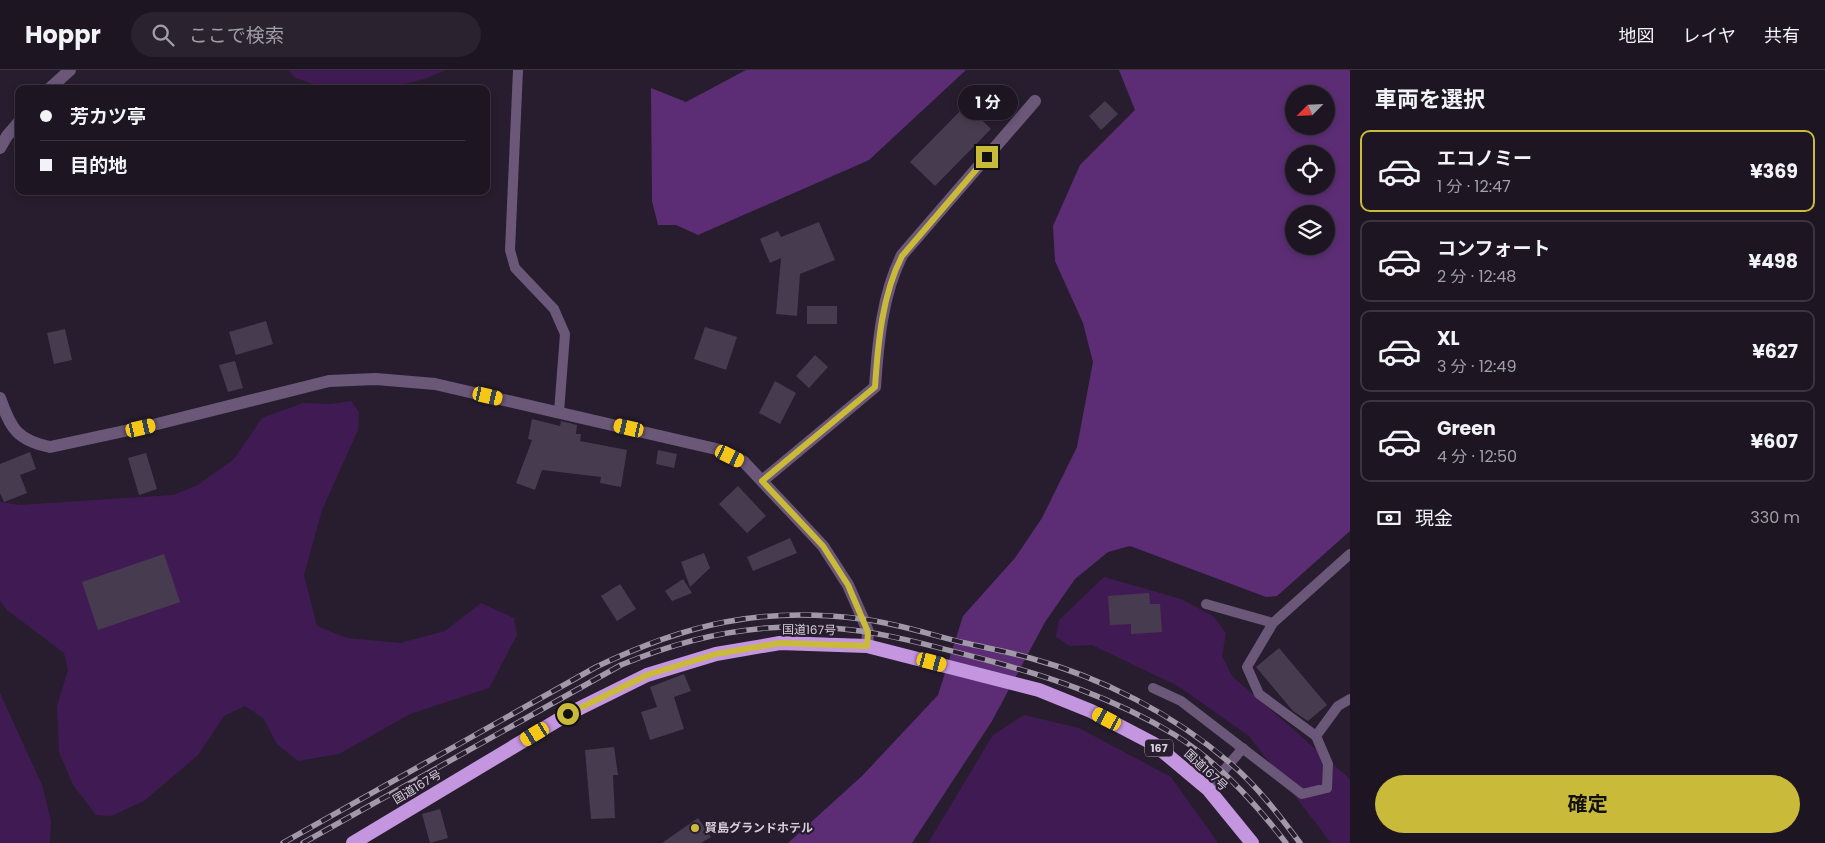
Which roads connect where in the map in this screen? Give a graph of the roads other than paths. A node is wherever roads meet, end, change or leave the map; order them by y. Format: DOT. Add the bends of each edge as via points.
graph roads {
  1 [pos="70,70"];
  2 [pos="518,70"];
  3 [pos="53,85"];
  4 [pos="1036,101"];
  5 [pos="15,127"];
  6 [pos="0,148"];
  7 [pos="0,398"];
  8 [pos="559,412"];
  9 [pos="762,481"];
  10 [pos="1350,554"];
  11 [pos="1206,604"];
  12 [pos="1273,623"];
  13 [pos="867,646"];
  14 [pos="1153,688"];
  15 [pos="1350,699"];
  16 [pos="1316,736"];
  17 [pos="1243,748"];
  18 [pos="1208,789"];
  19 [pos="353,843"];
  20 [pos="1252,843"];
  1 -- 3 [label="street"];
  2 -- 8 [label="lane" via="510,250 515,268 554,309 565,334"];
  4 -- 9 [label="street" via="902,256 893,273 878,342 875,387"];
  5 -- 6 [label="street"];
  7 -- 8 [label="street" via="15,431 36,444 50,447 329,381 376,379 435,384"];
  8 -- 9 [label="street" via="716,448 744,462"];
  9 -- 13 [label="street" via="823,546 848,585 868,632"];
  10 -- 12 [label="lane"];
  11 -- 12 [label="lane"];
  12 -- 16 [label="lane" via="1247,667 1259,694"];
  13 -- 18 [label="highway, 国道167号 / 167" via="1039,690 1091,711 1154,744"];
  13 -- 19 [label="highway, 国道167号 / 167" via="780,643 716,654 647,675 568,714"];
  14 -- 17 [label="lane" via="1181,701"];
  15 -- 16 [label="lane" via="1338,706"];
  16 -- 17 [label="lane" via="1328,764 1327,788 1302,794"];
  17 -- 18 [label="lane"];
  18 -- 20 [label="highway, 国道167号 / 167"];
}
